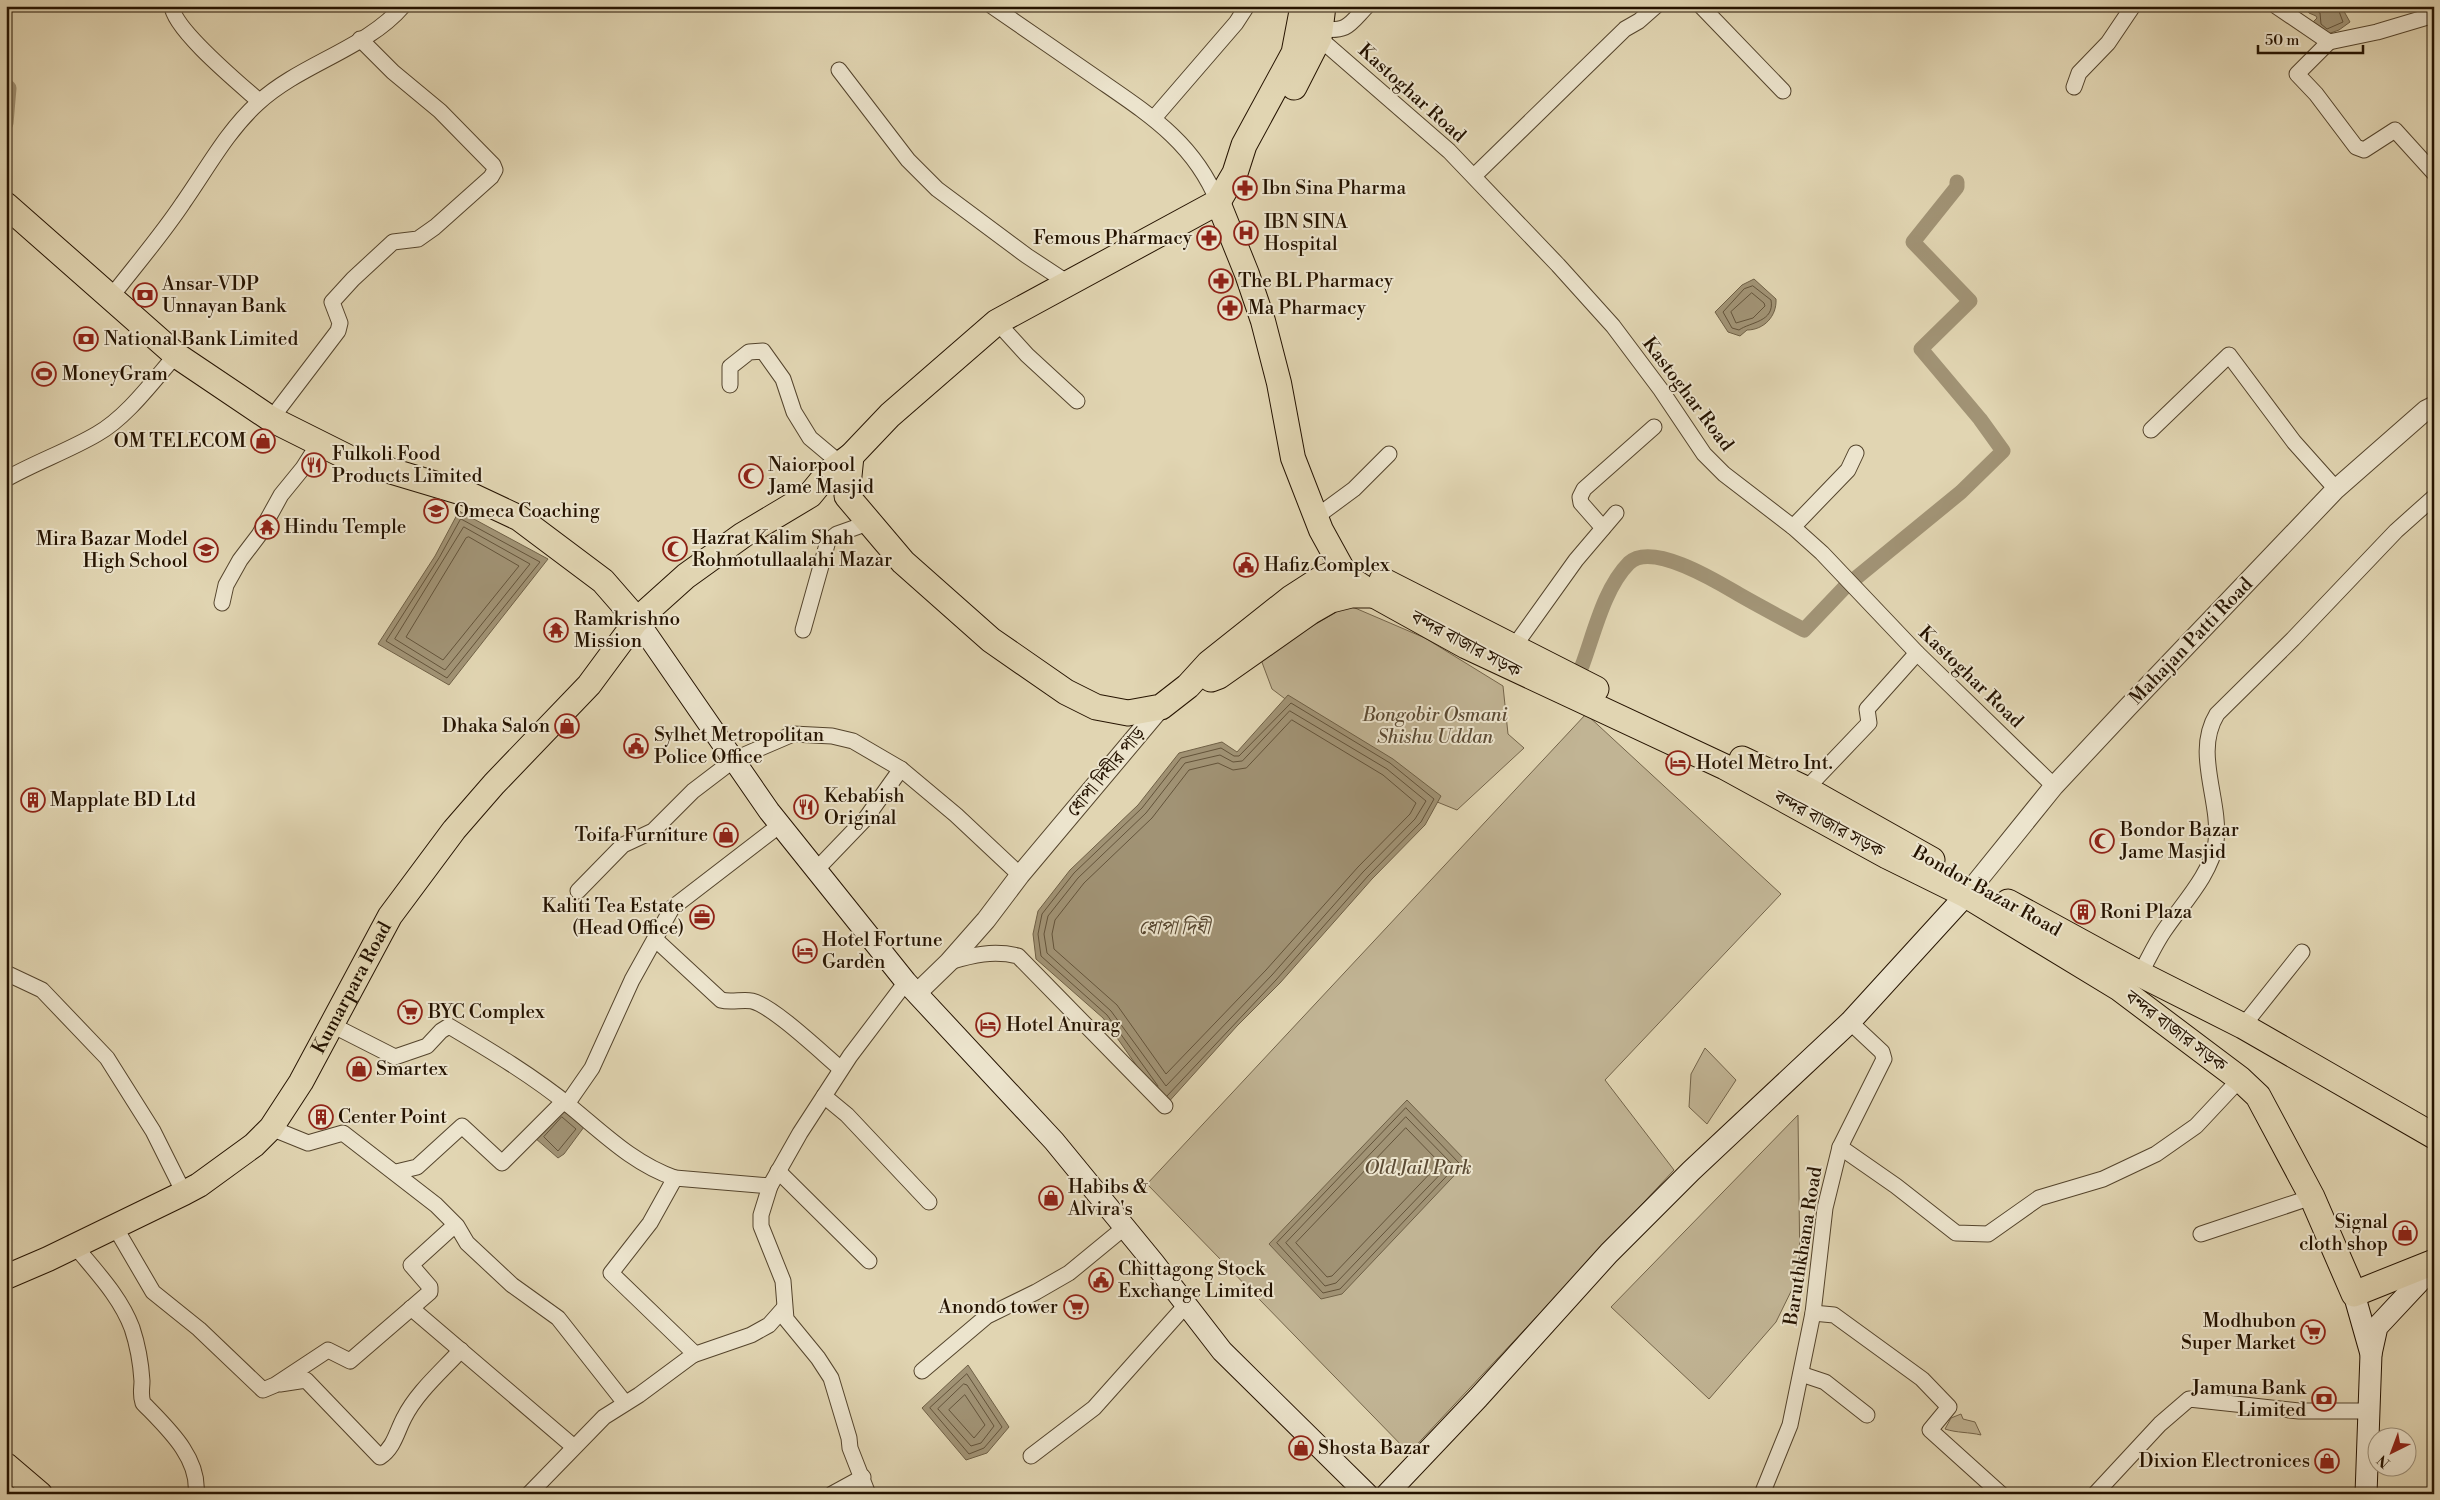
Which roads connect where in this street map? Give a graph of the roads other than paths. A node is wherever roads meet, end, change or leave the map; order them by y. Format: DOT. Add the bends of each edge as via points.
graph roads {
  1 [pos="172,6"];
  2 [pos="403,6"];
  3 [pos="992,6"];
  4 [pos="1247,6"];
  5 [pos="1304,6"];
  6 [pos="1367,6"];
  7 [pos="1656,6"];
  8 [pos="1701,6"];
  9 [pos="2133,6"];
  10 [pos="2276,6"];
  11 [pos="2434,15"];
  12 [pos="1321,24"];
  13 [pos="360,39"];
  14 [pos="2329,42"];
  15 [pos="839,70"];
  16 [pos="2074,87"];
  17 [pos="1783,91"];
  18 [pos="259,102"];
  19 [pos="1154,118"];
  20 [pos="2434,172"];
  21 [pos="1235,173"];
  22 [pos="1474,176"];
  23 [pos="1218,202"];
  24 [pos="6,205"];
  25 [pos="1068,283"];
  26 [pos="111,297"];
  27 [pos="997,322"];
  28 [pos="176,355"];
  29 [pos="730,385"];
  30 [pos="1077,401"];
  31 [pos="2434,406"];
  32 [pos="271,419"];
  33 [pos="1654,427"];
  34 [pos="2151,430"];
  35 [pos="319,443"];
  36 [pos="1856,453"];
  37 [pos="1389,454"];
  38 [pos="846,460"];
  39 [pos="6,478"];
  40 [pos="2336,489"];
  41 [pos="810,495"];
  42 [pos="847,496"];
  43 [pos="2434,497"];
  44 [pos="1616,513"];
  45 [pos="1316,517"];
  46 [pos="868,523"];
  47 [pos="1793,527"];
  48 [pos="1603,528"];
  49 [pos="1328,542"];
  50 [pos="1325,578"];
  51 [pos="1374,595"];
  52 [pos="1335,599"];
  53 [pos="222,603"];
  54 [pos="637,620"];
  55 [pos="802,630"];
  56 [pos="1513,648"];
  57 [pos="1917,653"];
  58 [pos="1188,686"];
  59 [pos="1161,707"];
  60 [pos="735,759"];
  61 [pos="901,769"];
  62 [pos="2054,786"];
  63 [pos="1806,789"];
  64 [pos="780,825"];
  65 [pos="816,870"];
  66 [pos="1020,875"];
  67 [pos="1972,889"];
  68 [pos="578,891"];
  69 [pos="654,939"];
  70 [pos="2302,952"];
  71 [pos="949,962"];
  72 [pos="6,973"];
  73 [pos="2140,974"];
  74 [pos="912,988"];
  75 [pos="1850,1022"];
  76 [pos="332,1025"];
  77 [pos="2243,1026"];
  78 [pos="841,1069"];
  79 [pos="2240,1080"];
  80 [pos="824,1096"];
  81 [pos="565,1103"];
  82 [pos="1165,1106"];
  83 [pos="271,1128"];
  84 [pos="2434,1136"];
  85 [pos="1840,1147"];
  86 [pos="778,1171"];
  87 [pos="396,1172"];
  88 [pos="675,1178"];
  89 [pos="770,1186"];
  90 [pos="184,1193"];
  91 [pos="2312,1197"];
  92 [pos="929,1202"];
  93 [pos="456,1225"];
  94 [pos="115,1226"];
  95 [pos="1125,1227"];
  96 [pos="2201,1234"];
  97 [pos="75,1246"];
  98 [pos="869,1261"];
  99 [pos="2434,1264"];
  100 [pos="6,1277"];
  101 [pos="2354,1294"];
  102 [pos="1186,1306"];
  103 [pos="411,1308"];
  104 [pos="784,1308"];
  105 [pos="1813,1313"];
  106 [pos="461,1350"];
  107 [pos="2371,1354"];
  108 [pos="693,1356"];
  109 [pos="922,1371"];
  110 [pos="1801,1374"];
  111 [pos="275,1385"];
  112 [pos="626,1404"];
  113 [pos="2368,1411"];
  114 [pos="1867,1415"];
  115 [pos="574,1447"];
  116 [pos="1031,1456"];
  117 [pos="6,1465"];
  118 [pos="863,1477"];
  119 [pos="40,1494"];
  120 [pos="196,1494"];
  121 [pos="529,1494"];
  122 [pos="832,1494"];
  123 [pos="868,1494"];
  124 [pos="1367,1494"];
  125 [pos="1387,1494"];
  126 [pos="1762,1494"];
  127 [pos="2001,1494"];
  128 [pos="2094,1494"];
  129 [pos="2366,1494"];
  1 -- 18 [label="street" via="172,12 184,31"];
  2 -- 13 [label="street" via="391,20"];
  3 -- 19 [label="street"];
  4 -- 19 [label="street"];
  5 -- 21 [label="highway" via="1294,54 1244,145"];
  6 -- 12 [label="street" via="1348,27 1338,31"];
  7 -- 22 [label="street" via="1625,29"];
  8 -- 17 [label="street"];
  9 -- 16 [label="street" via="2108,43 2079,72"];
  10 -- 14 [label="street"];
  11 -- 14 [label="street"];
  12 -- 21 [label="highway" via="1300,75 1254,152"];
  12 -- 22 [label="street, Kastoghar Road"];
  13 -- 18 [label="street"];
  13 -- 32 [label="street" via="440,112 495,170 435,227 418,239 393,242 353,278 332,302 340,322 338,331"];
  14 -- 20 [label="street" via="2297,74 2299,78 2316,94 2356,147 2364,150 2396,130"];
  15 -- 25 [label="street" via="908,160 937,189"];
  18 -- 26 [label="street" via="236,124 182,205"];
  19 -- 23 [label="street" via="1190,152 1209,178"];
  21 -- 23 [label="highway"];
  22 -- 47 [label="street, Kastoghar Road" via="1613,326 1704,454 1743,491"];
  23 -- 25 [label="highway"];
  23 -- 45 [label="main road, বন্দর বাজার সড়ক" via="1263,321 1280,383 1293,458"];
  24 -- 26 [label="highway"];
  25 -- 27 [label="highway"];
  26 -- 28 [label="highway"];
  27 -- 30 [label="street"];
  27 -- 38 [label="highway" via="890,415"];
  28 -- 32 [label="highway"];
  28 -- 39 [label="street" via="132,406 98,434"];
  29 -- 38 [label="street" via="730,367 750,352 763,351 783,380 794,412 810,438"];
  31 -- 40 [label="street, Mahajan Patti Road"];
  32 -- 35 [label="highway"];
  33 -- 48 [label="street" via="1584,489 1581,503"];
  34 -- 40 [label="street" via="2229,355 2294,442"];
  35 -- 53 [label="street" via="240,560 226,585"];
  35 -- 54 [label="highway" via="351,459 468,494 519,518 603,580"];
  36 -- 47 [label="street" via="1848,470"];
  37 -- 45 [label="street" via="1354,489"];
  38 -- 41 [label="highway" via="829,472"];
  38 -- 42 [label="highway"];
  40 -- 62 [label="street, Mahajan Patti Road"];
  41 -- 42 [label="highway"];
  41 -- 54 [label="highway" via="743,535 686,576"];
  42 -- 46 [label="highway"];
  43 -- 73 [label="street" via="2396,531 2212,722 2207,755 2216,842 2203,875 2163,932"];
  44 -- 48 [label="street"];
  45 -- 49 [label="main road, বন্দর বাজার সড়ক"];
  46 -- 55 [label="street" via="837,534 828,541"];
  46 -- 59 [label="highway" via="903,562 991,640 1066,692 1096,708 1128,713"];
  47 -- 57 [label="street, Kastoghar Road"];
  48 -- 56 [label="street"];
  49 -- 50 [label="main road, বন্দর বাজার সড়ক"];
  49 -- 50 [label="main road"];
  50 -- 51 [label="highway, বন্দর বাজার সড়ক" via="1353,581"];
  50 -- 52 [label="main road" via="1342,584"];
  50 -- 56 [label="highway, Bondor Bazar Road" via="1373,576"];
  50 -- 58 [label="highway, ধোপা দিঘীর পাড়" via="1209,662"];
  51 -- 52 [label="highway"];
  51 -- 67 [label="highway, বন্দর বাজার সড়ক" via="1504,665 1725,767 1887,856"];
  52 -- 58 [label="highway" via="1310,612 1219,676"];
  54 -- 60 [label="main road"];
  54 -- 76 [label="main road, Kumarpara Road" via="589,685 494,784 448,838 390,916"];
  56 -- 63 [label="highway, Bondor Bazar Road"];
  57 -- 62 [label="street, Kastoghar Road"];
  57 -- 63 [label="street" via="1867,709 1869,722"];
  58 -- 59 [label="highway, ধোপা দিঘীর পাড়"];
  59 -- 66 [label="street, ধোপা দিঘীর পাড়"];
  60 -- 61 [label="street" via="793,734 812,734 853,741"];
  60 -- 64 [label="main road"];
  60 -- 68 [label="street" via="693,790 653,831 622,845"];
  61 -- 65 [label="street" via="866,818"];
  61 -- 66 [label="street"];
  62 -- 67 [label="street, Mahajan Patti Road"];
  63 -- 67 [label="highway, Bondor Bazar Road"];
  64 -- 65 [label="main road"];
  64 -- 69 [label="street" via="672,908"];
  65 -- 74 [label="main road"];
  66 -- 71 [label="street, ধোপা দিঘীর পাড়"];
  67 -- 73 [label="highway, Bondor Bazar Road"];
  67 -- 75 [label="main road"];
  67 -- 79 [label="highway, বন্দর বাজার সড়ক" via="2119,988"];
  69 -- 78 [label="street" via="721,1000 751,1000 758,1004 783,1019"];
  69 -- 81 [label="street" via="592,1068"];
  70 -- 77 [label="street"];
  71 -- 74 [label="street, ধোপা দিঘীর পাড়"];
  71 -- 82 [label="street" via="982,953 1002,952 1018,956"];
  72 -- 90 [label="street" via="42,990 107,1058 153,1131"];
  73 -- 77 [label="highway, Bondor Bazar Road"];
  74 -- 78 [label="street"];
  74 -- 95 [label="main road" via="1054,1141"];
  75 -- 85 [label="street, Baruthkhana Road" via="1882,1052 1884,1059"];
  75 -- 125 [label="main road" via="1609,1253"];
  76 -- 81 [label="street" via="395,1057 427,1046 449,1026 498,1054"];
  76 -- 83 [label="main road, Kumarpara Road"];
  77 -- 84 [label="highway, Bondor Bazar Road"];
  78 -- 80 [label="street"];
  79 -- 85 [label="street" via="2196,1126 2156,1154 2103,1180 2039,1198 1988,1234 1956,1233"];
  79 -- 91 [label="highway, বন্দর বাজার সড়ক" via="2258,1096"];
  80 -- 86 [label="street"];
  80 -- 92 [label="street"];
  81 -- 87 [label="street" via="502,1163 462,1126 417,1167"];
  81 -- 88 [label="street" via="629,1154 659,1173"];
  83 -- 87 [label="street" via="308,1143 343,1133"];
  83 -- 90 [label="main road, Kumarpara Road" via="254,1145"];
  85 -- 105 [label="street, Baruthkhana Road" via="1825,1208"];
  86 -- 89 [label="street"];
  86 -- 98 [label="street"];
  87 -- 93 [label="street"];
  88 -- 89 [label="street"];
  88 -- 108 [label="street" via="650,1223 611,1274"];
  89 -- 104 [label="street" via="761,1226 783,1281"];
  90 -- 94 [label="main road, Kumarpara Road"];
  91 -- 96 [label="street"];
  91 -- 101 [label="highway, বন্দর বাজার সড়ক"];
  93 -- 103 [label="street" via="412,1265 431,1290"];
  93 -- 112 [label="street" via="467,1243 512,1285 558,1318"];
  94 -- 97 [label="main road, Kumarpara Road"];
  94 -- 111 [label="street" via="154,1292 199,1329 263,1390"];
  95 -- 102 [label="main road"];
  95 -- 109 [label="street" via="1069,1273 987,1316"];
  97 -- 100 [label="main road, Kumarpara Road"];
  97 -- 120 [label="street" via="122,1307 132,1328 143,1403 182,1445 191,1464"];
  99 -- 101 [label="highway"];
  99 -- 107 [label="main road" via="2377,1327"];
  101 -- 107 [label="main road"];
  102 -- 116 [label="street" via="1094,1408"];
  102 -- 124 [label="main road" via="1222,1351"];
  103 -- 106 [label="street"];
  103 -- 111 [label="street" via="350,1361 328,1350"];
  104 -- 108 [label="street" via="769,1325 751,1335"];
  104 -- 118 [label="street" via="786,1319 831,1378 850,1448"];
  105 -- 110 [label="street, Baruthkhana Road"];
  105 -- 127 [label="street" via="1834,1315 1922,1379 1949,1407 1930,1430"];
  106 -- 111 [label="street" via="422,1392 404,1417 394,1441 380,1457 306,1380"];
  106 -- 115 [label="street"];
  107 -- 113 [label="main road"];
  108 -- 112 [label="street"];
  110 -- 114 [label="street" via="1825,1382"];
  110 -- 126 [label="street, Baruthkhana Road" via="1790,1425"];
  112 -- 115 [label="street" via="604,1417"];
  113 -- 128 [label="street" via="2299,1411 2189,1399 2160,1424"];
  113 -- 129 [label="main road"];
  115 -- 121 [label="street"];
  117 -- 119 [label="main road"];
  118 -- 122 [label="street"];
  118 -- 123 [label="street"];
}
